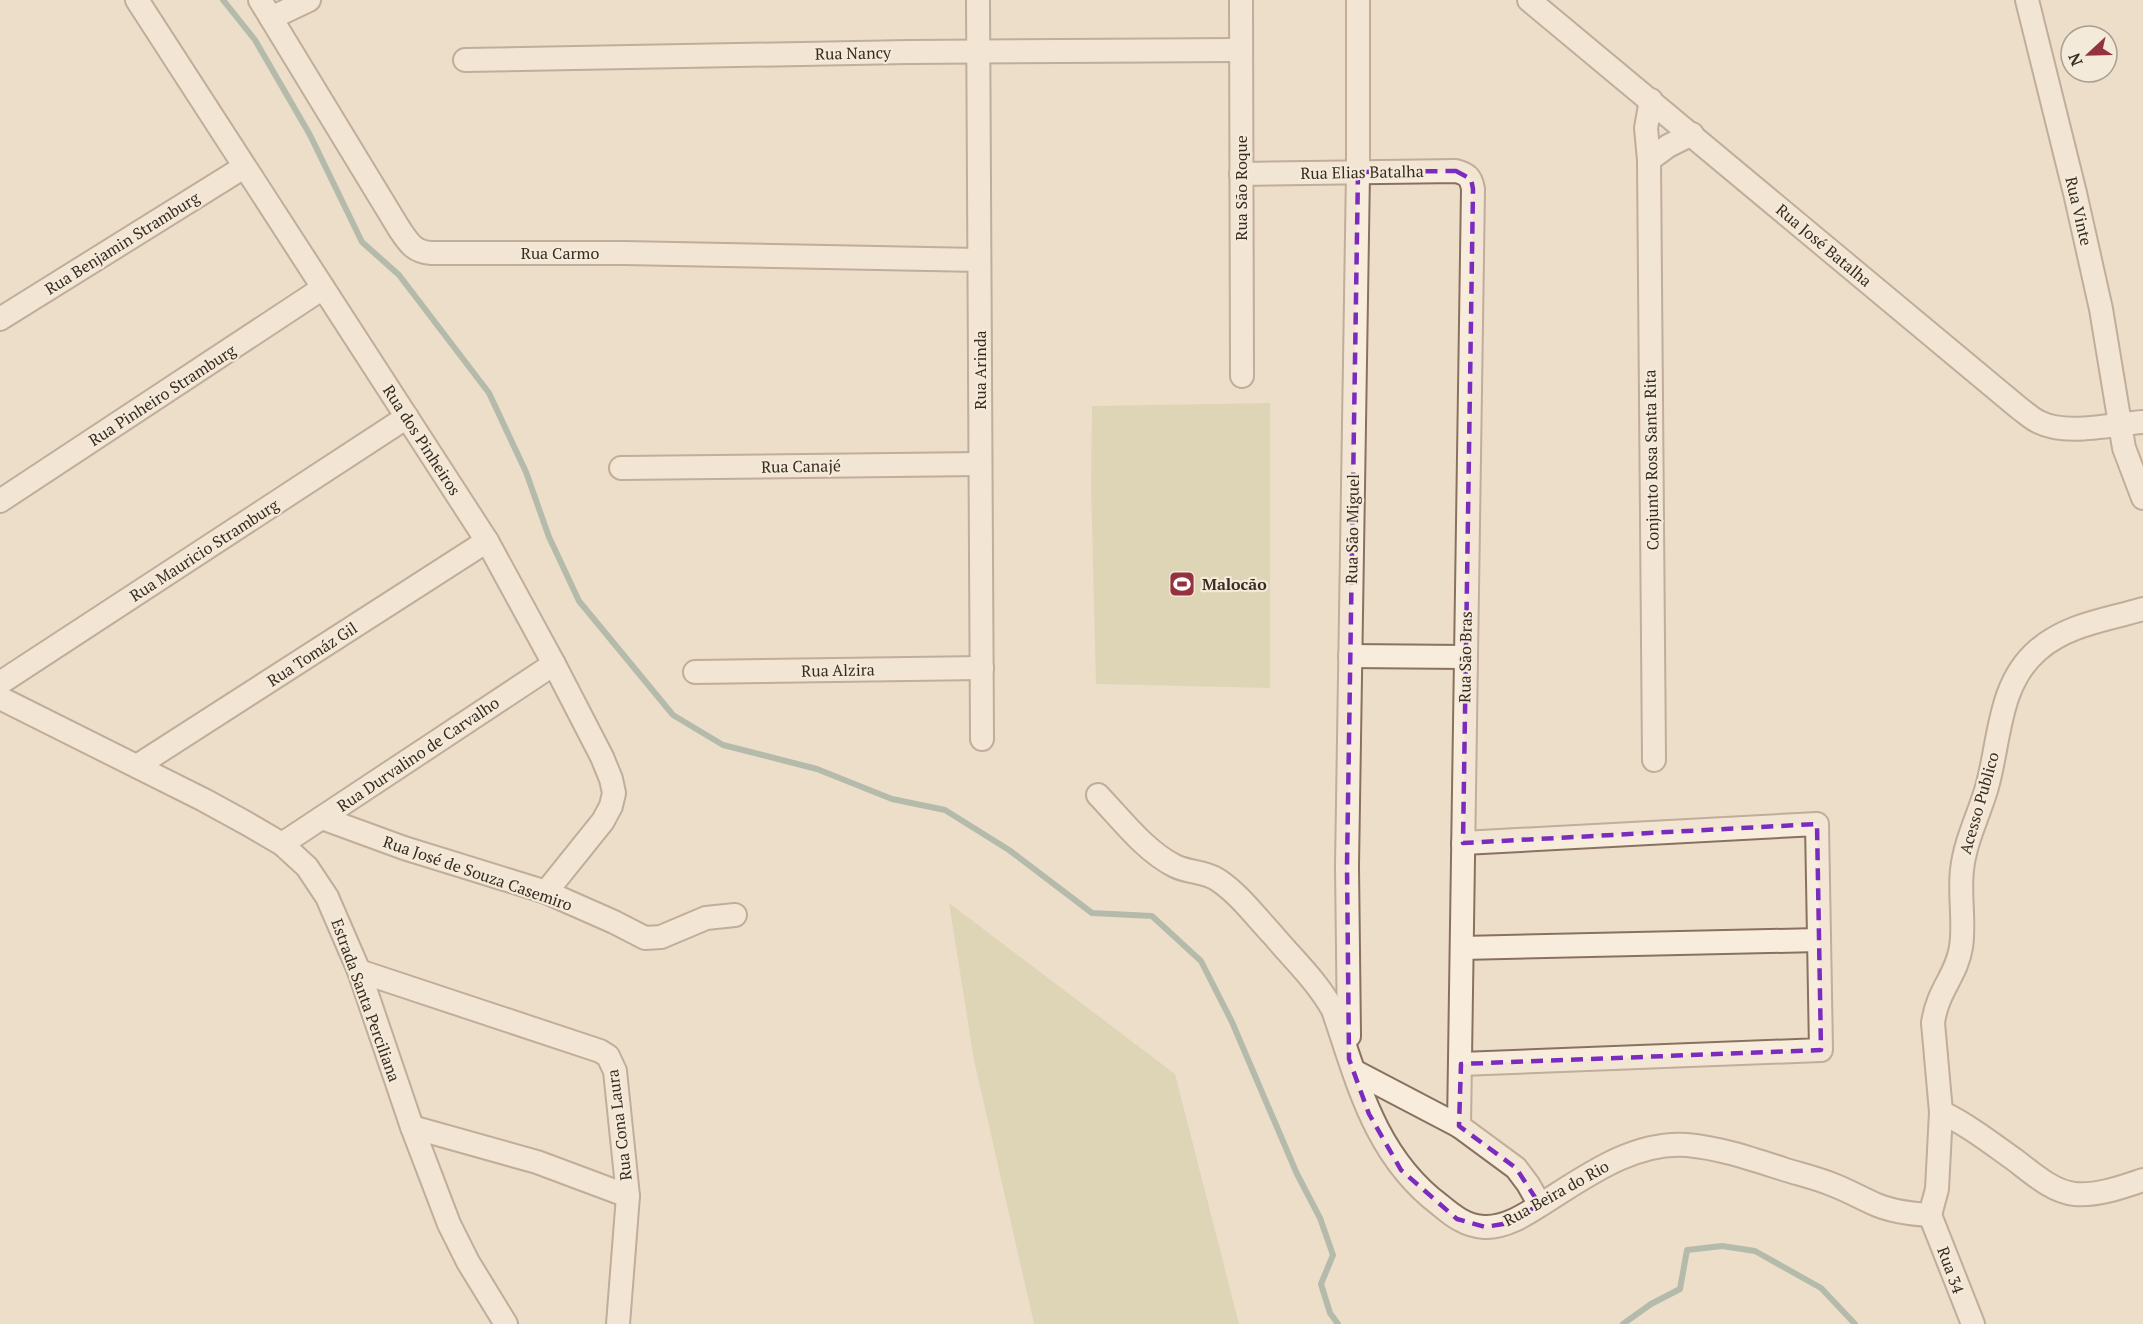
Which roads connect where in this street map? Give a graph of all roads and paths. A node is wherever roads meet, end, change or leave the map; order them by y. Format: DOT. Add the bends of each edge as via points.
graph roads {
  1 [pos="137,0"];
  2 [pos="309,0"];
  3 [pos="978,0"];
  4 [pos="1241,0"];
  5 [pos="1358,0"];
  6 [pos="1529,0"];
  7 [pos="2027,0"];
  8 [pos="266,9"];
  9 [pos="1240,50"];
  10 [pos="978,51"];
  11 [pos="465,60"];
  12 [pos="1651,100"];
  13 [pos="1692,134"];
  14 [pos="1649,159"];
  15 [pos="244,167"];
  16 [pos="1358,172"];
  17 [pos="1241,174"];
  18 [pos="1473,189"];
  19 [pos="979,260"];
  20 [pos="323,288"];
  21 [pos="0,319"];
  22 [pos="1242,376"];
  23 [pos="407,417"];
  24 [pos="2143,422"];
  25 [pos="2120,424"];
  26 [pos="980,464"];
  27 [pos="621,468"];
  28 [pos="2143,498"];
  29 [pos="0,501"];
  30 [pos="487,542"];
  31 [pos="2143,609"];
  32 [pos="1350,656"];
  33 [pos="1465,657"];
  34 [pos="554,664"];
  35 [pos="981,668"];
  36 [pos="695,672"];
  37 [pos="0,683"];
  38 [pos="0,698"];
  39 [pos="982,739"];
  40 [pos="1654,760"];
  41 [pos="137,766"];
  42 [pos="1098,795"];
  43 [pos="322,818"];
  44 [pos="1463,843"];
  45 [pos="282,844"];
  46 [pos="546,892"];
  47 [pos="735,915"];
  48 [pos="1818,940"];
  49 [pos="1462,948"];
  50 [pos="359,971"];
  51 [pos="1461,1064"];
  52 [pos="1352,1065"];
  53 [pos="1941,1112"];
  54 [pos="1459,1126"];
  55 [pos="412,1127"];
  56 [pos="2143,1180"];
  57 [pos="628,1196"];
  58 [pos="1540,1205"];
  59 [pos="1930,1215"];
  60 [pos="506,1324"];
  61 [pos="618,1324"];
  62 [pos="1973,1324"];
  1 -- 15 [label="street, Rua dos Pinheiros"];
  2 -- 8 [label="street"];
  3 -- 10 [label="street, Rua Arinda"];
  4 -- 9 [label="street, Rua São Roque"];
  5 -- 16 [label="street, Rua São Miguel"];
  6 -- 12 [label="street, Rua José Batalha"];
  7 -- 25 [label="street, Rua Vinte" via="2101,309"];
  8 -- 19 [label="street, Rua Carmo" via="400,230 418,251"];
  9 -- 10 [label="street, Rua Nancy"];
  9 -- 17 [label="street, Rua São Roque"];
  10 -- 11 [label="street, Rua Nancy"];
  10 -- 19 [label="street, Rua Arinda"];
  12 -- 13 [label="street, Rua José Batalha"];
  12 -- 14 [label="street, Conjunto Rosa Santa Rita" via="1646,129"];
  13 -- 14 [label="street"];
  13 -- 25 [label="street, Rua José Batalha" via="2039,422 2056,428"];
  14 -- 40 [label="street, Conjunto Rosa Santa Rita"];
  15 -- 20 [label="street, Rua dos Pinheiros"];
  15 -- 21 [label="street, Rua Benjamin Stramburg"];
  16 -- 17 [label="street, Rua Elias Batalha"];
  16 -- 18 [label="street, Rua Elias Batalha" via="1456,171 1471,179"];
  16 -- 32 [label="street, Rua São Miguel"];
  17 -- 22 [label="street, Rua São Roque"];
  18 -- 33 [label="street, Rua São Bras"];
  19 -- 26 [label="street, Rua Arinda"];
  20 -- 23 [label="street, Rua dos Pinheiros"];
  20 -- 29 [label="street, Rua Pinheiro Stramburg"];
  23 -- 30 [label="street, Rua dos Pinheiros"];
  23 -- 37 [label="street, Rua Mauricio Stramburg"];
  24 -- 25 [label="street, Rua José Batalha"];
  25 -- 28 [label="street" via="2124,448"];
  26 -- 27 [label="street, Rua Canajé"];
  26 -- 35 [label="street, Rua Arinda"];
  30 -- 34 [label="street, Rua dos Pinheiros"];
  30 -- 41 [label="street, Rua Tomáz Gil"];
  31 -- 53 [label="street, Acesso Publico" via="2071,629 2047,643 2026,662 2014,680 2003,708 1989,780 1962,867 1958,961 1934,1012"];
  32 -- 33 [label="street"];
  32 -- 52 [label="street, Rua São Miguel" via="1347,866"];
  33 -- 44 [label="street, Rua São Bras"];
  34 -- 43 [label="street, Rua Durvalino de Carvalho"];
  34 -- 46 [label="street, Rua dos Pinheiros" via="602,757 614,793 603,821"];
  35 -- 36 [label="street, Rua Alzira"];
  35 -- 39 [label="street, Rua Arinda"];
  38 -- 41 [label="street, Estrada Santa Perciliana"];
  41 -- 45 [label="street, Estrada Santa Perciliana"];
  42 -- 52 [label="street, Rua Beira do Rio" via="1164,860 1176,867 1211,875 1249,909 1324,994"];
  43 -- 45 [label="street, Rua Durvalino de Carvalho"];
  43 -- 46 [label="street, Rua José de Souza Casemiro" via="404,849"];
  44 -- 48 [label="street" via="1817,824"];
  44 -- 49 [label="street, Rua São Bras"];
  45 -- 50 [label="street, Estrada Santa Perciliana" via="307,867 327,897"];
  46 -- 47 [label="street, Rua José de Souza Casemiro" via="645,938 661,937 706,918"];
  48 -- 49 [label="street"];
  48 -- 51 [label="street" via="1821,1050"];
  49 -- 51 [label="street, Rua São Bras"];
  50 -- 55 [label="street, Estrada Santa Perciliana"];
  50 -- 57 [label="street, Rua Cona Laura" via="608,1056 615,1071"];
  51 -- 54 [label="street, Rua São Bras"];
  52 -- 54 [label="street"];
  52 -- 58 [label="street, Rua Beira do Rio" via="1369,1114 1401,1170 1457,1219 1474,1226 1503,1224"];
  53 -- 56 [label="street" via="2063,1191 2102,1192"];
  53 -- 59 [label="street, Acesso Publico" via="1937,1189"];
  54 -- 58 [label="street" via="1516,1168"];
  55 -- 57 [label="street, Rua Cona Laura" via="537,1162"];
  55 -- 60 [label="street, Estrada Santa Perciliana" via="449,1224"];
  57 -- 61 [label="street"];
  58 -- 59 [label="street, Rua Beira do Rio" via="1610,1163 1652,1149 1685,1145 1748,1157 1830,1183 1893,1210"];
  59 -- 62 [label="street, Rua 34"];
}
